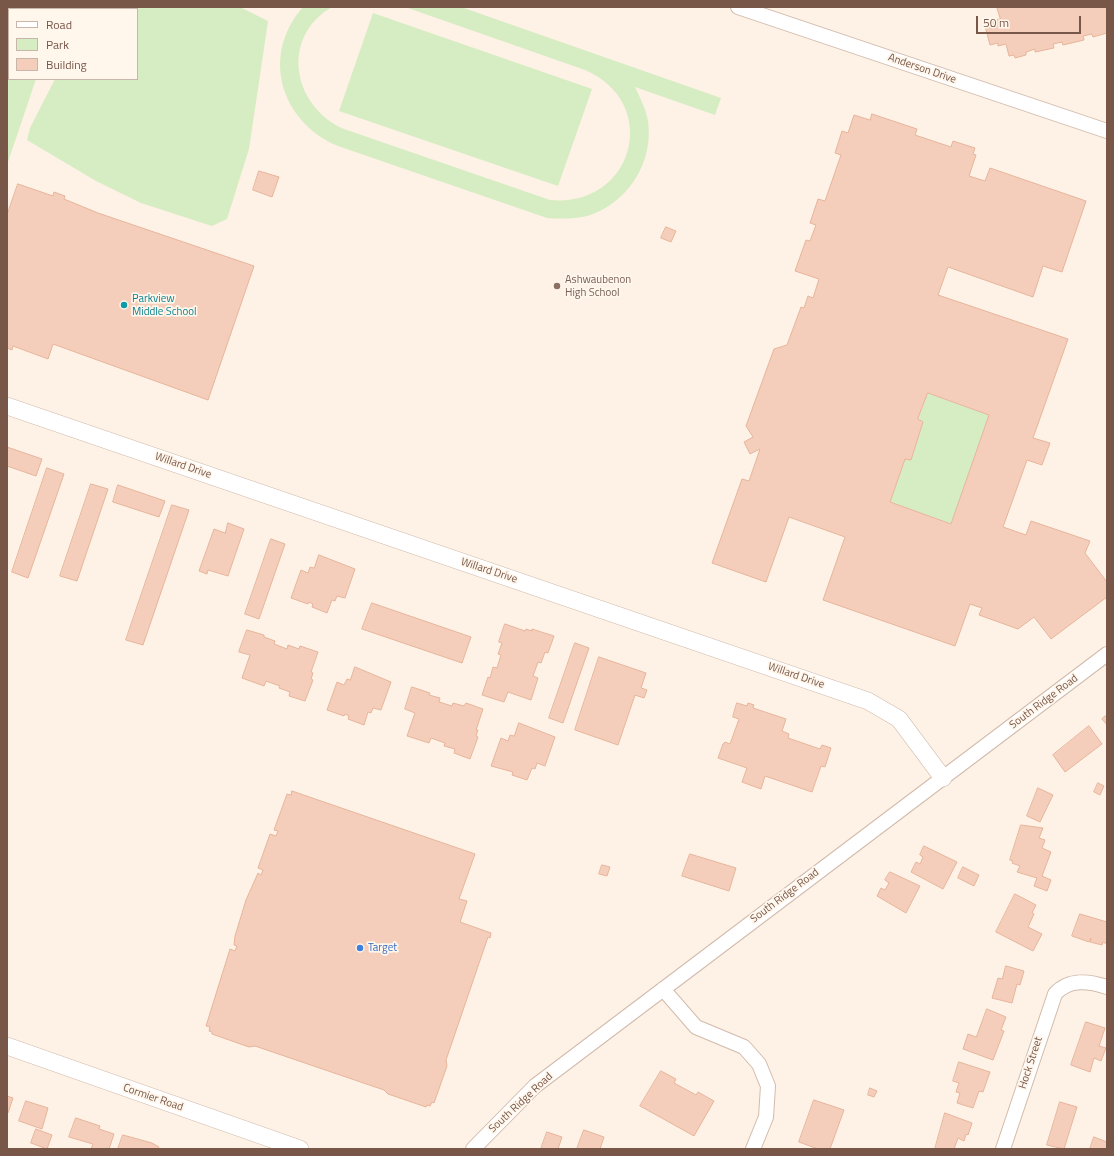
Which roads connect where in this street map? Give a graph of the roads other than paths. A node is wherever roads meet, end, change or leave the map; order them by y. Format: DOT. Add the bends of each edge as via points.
graph roads {
  1 [pos="738,7"];
  2 [pos="1107,131"];
  3 [pos="7,406"];
  4 [pos="1107,654"];
  5 [pos="943,778"];
  6 [pos="1107,987"];
  7 [pos="662,989"];
  8 [pos="7,1046"];
  9 [pos="300,1149"];
  10 [pos="473,1149"];
  11 [pos="753,1149"];
  12 [pos="1002,1149"];
  1 -- 2 [label="street, Anderson Drive"];
  3 -- 5 [label="street, Willard Drive" via="868,701 900,719"];
  4 -- 5 [label="street, South Ridge Road"];
  5 -- 7 [label="street, South Ridge Road"];
  6 -- 12 [label="street, Hock Street" via="1088,982 1068,984 1055,994"];
  7 -- 10 [label="street, South Ridge Road" via="535,1086"];
  7 -- 11 [label="street" via="696,1026 744,1047 759,1064 768,1086 766,1117"];
  8 -- 9 [label="street, Cormier Road"];
}
